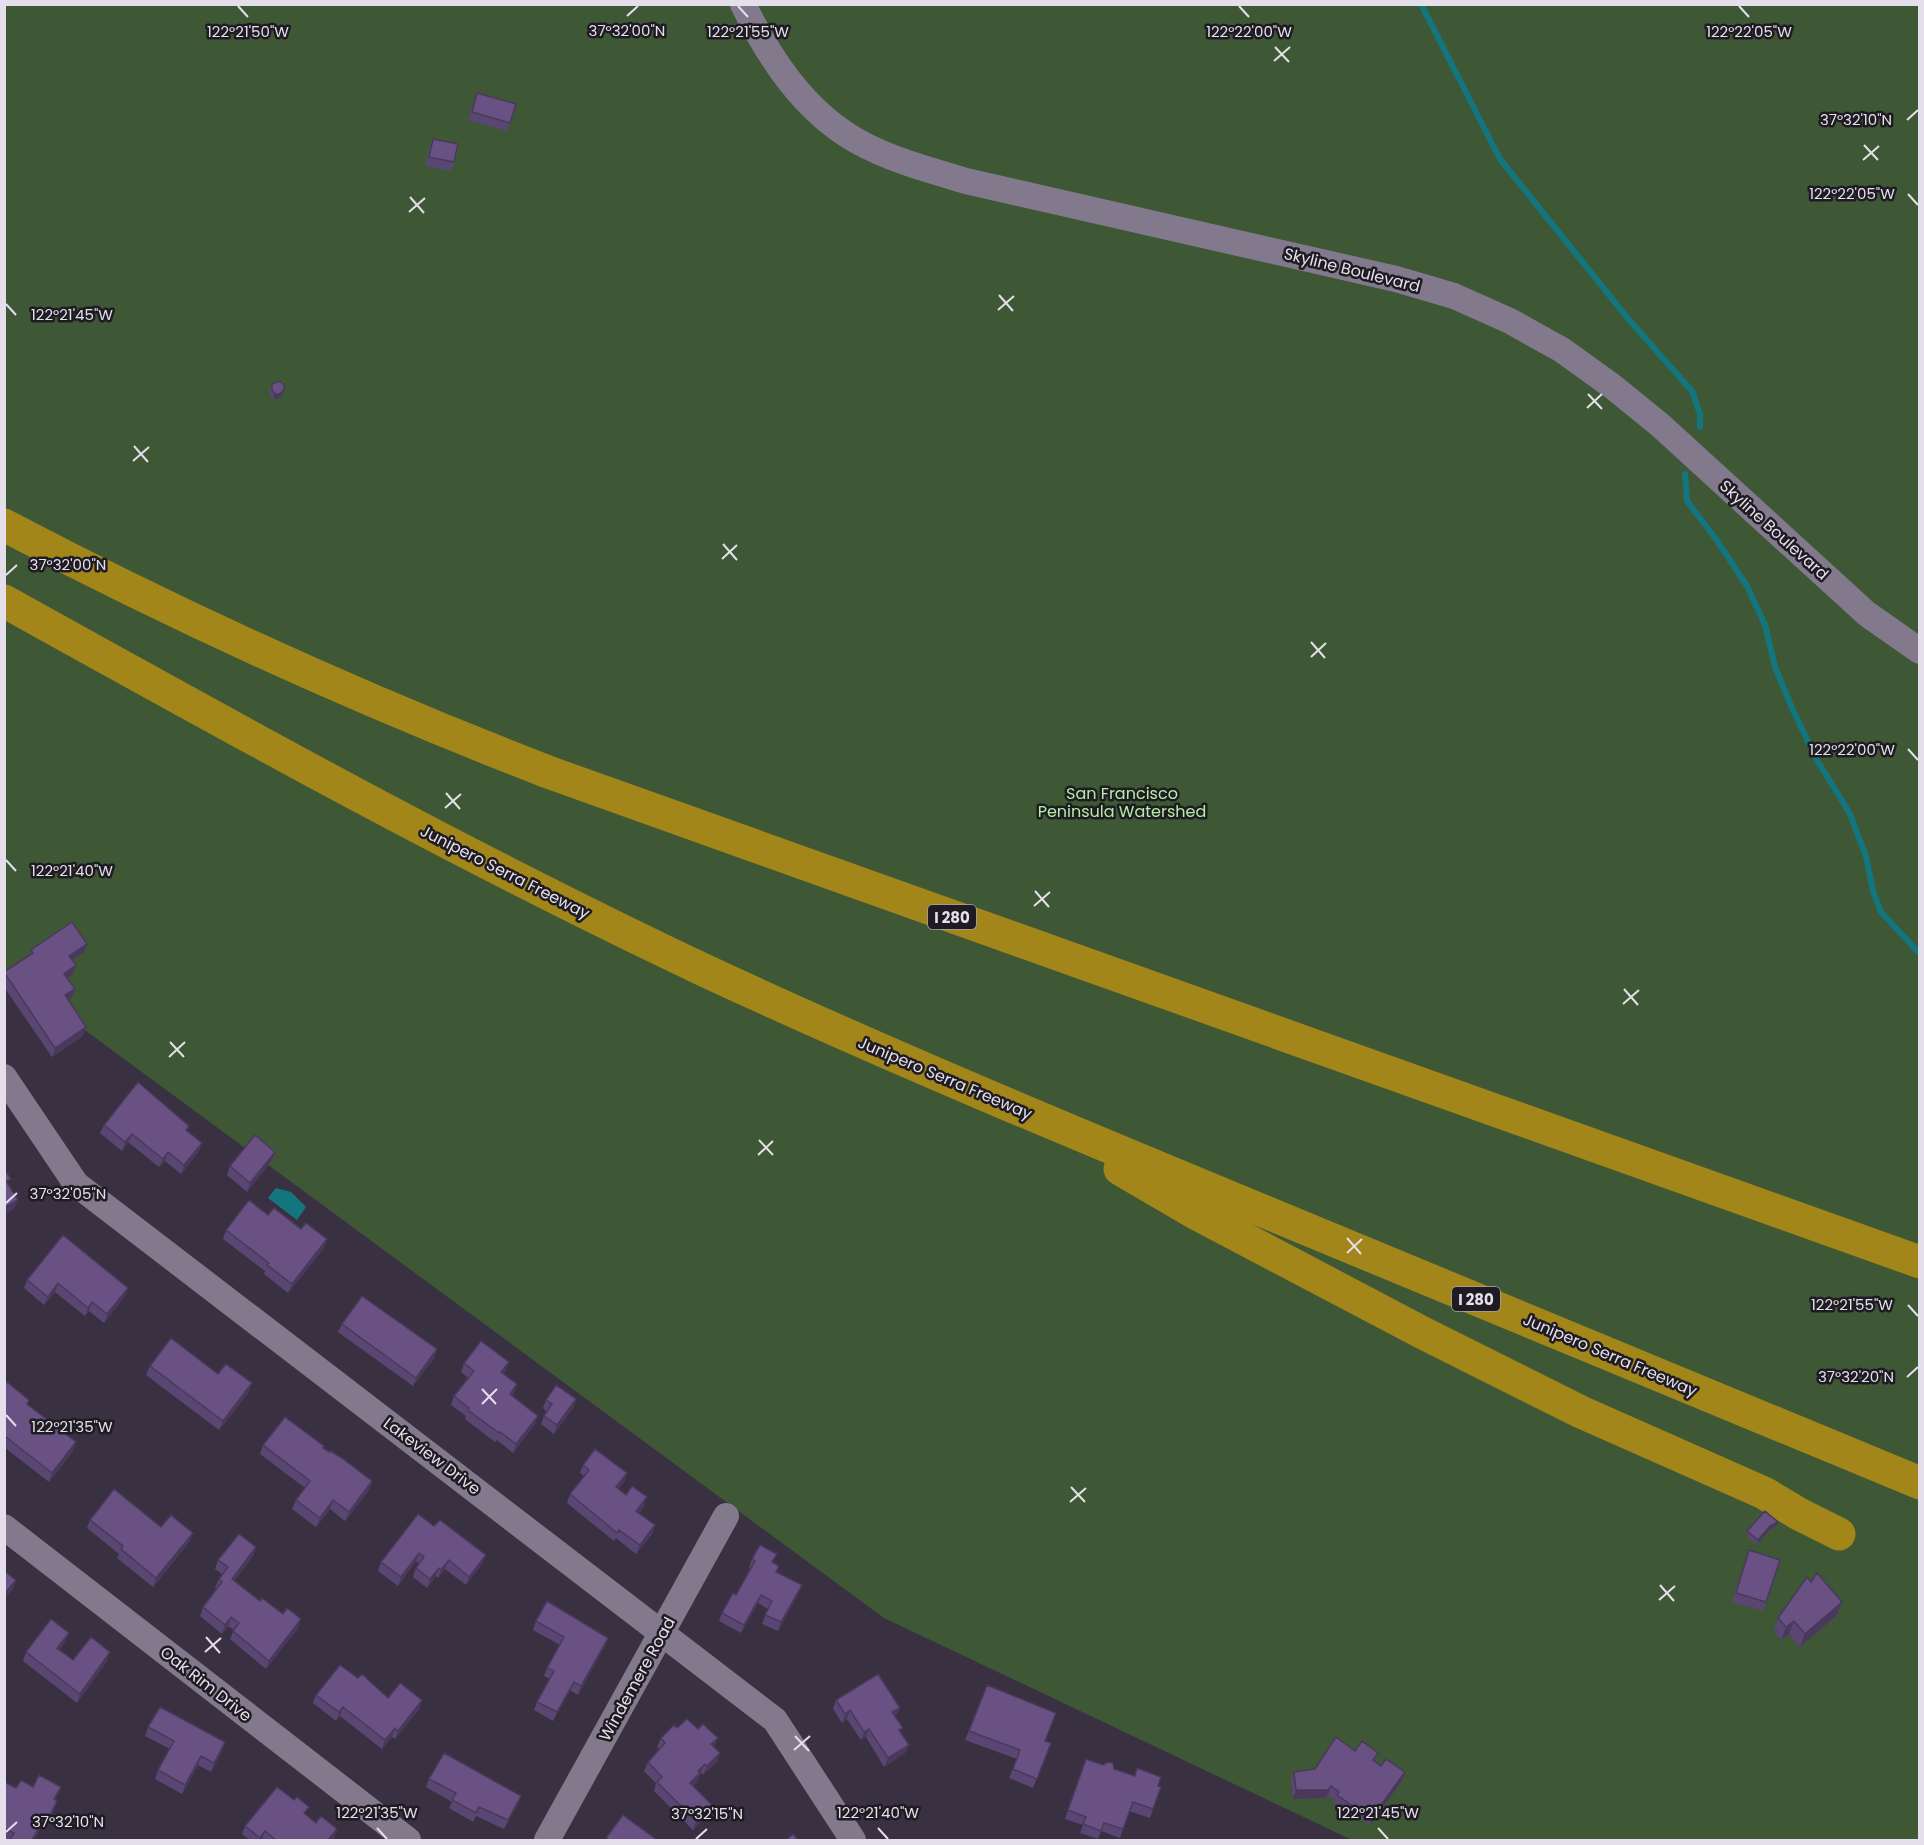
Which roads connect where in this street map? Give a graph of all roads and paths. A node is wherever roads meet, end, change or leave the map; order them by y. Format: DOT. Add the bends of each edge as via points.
graph roads {
  1 [pos="743,4"];
  2 [pos="4,525"];
  3 [pos="4,601"];
  4 [pos="1920,651"];
  5 [pos="4,1077"];
  6 [pos="1032,1115"];
  7 [pos="1920,1262"];
  8 [pos="1920,1483"];
  9 [pos="726,1516"];
  10 [pos="4,1527"];
  11 [pos="1839,1534"];
  12 [pos="663,1633"];
  13 [pos="408,1840"];
  14 [pos="547,1840"];
  15 [pos="853,1840"];
  1 -- 4 [label="street, Skyline Boulevard" via="761,41 789,81 819,113 856,141 901,161 966,181 1395,279 1454,296 1510,321 1562,350 1612,386 1867,614"];
  2 -- 7 [label="highway, I 280" via="270,657 548,772"];
  3 -- 6 [label="highway, Junipero Serra Freeway / I 280" via="507,874 787,1008"];
  5 -- 12 [label="street, Lakeview Drive" via="75,1184"];
  6 -- 8 [label="highway, Junipero Serra Freeway / I 280"];
  6 -- 11 [label="highway" via="1197,1214 1423,1333 1581,1412 1764,1493"];
  9 -- 12 [label="street, Windemere Road"];
  10 -- 13 [label="street, Oak Rim Drive"];
  12 -- 14 [label="street, Windemere Road"];
  12 -- 15 [label="street, Lakeview Drive" via="775,1719"];
}
